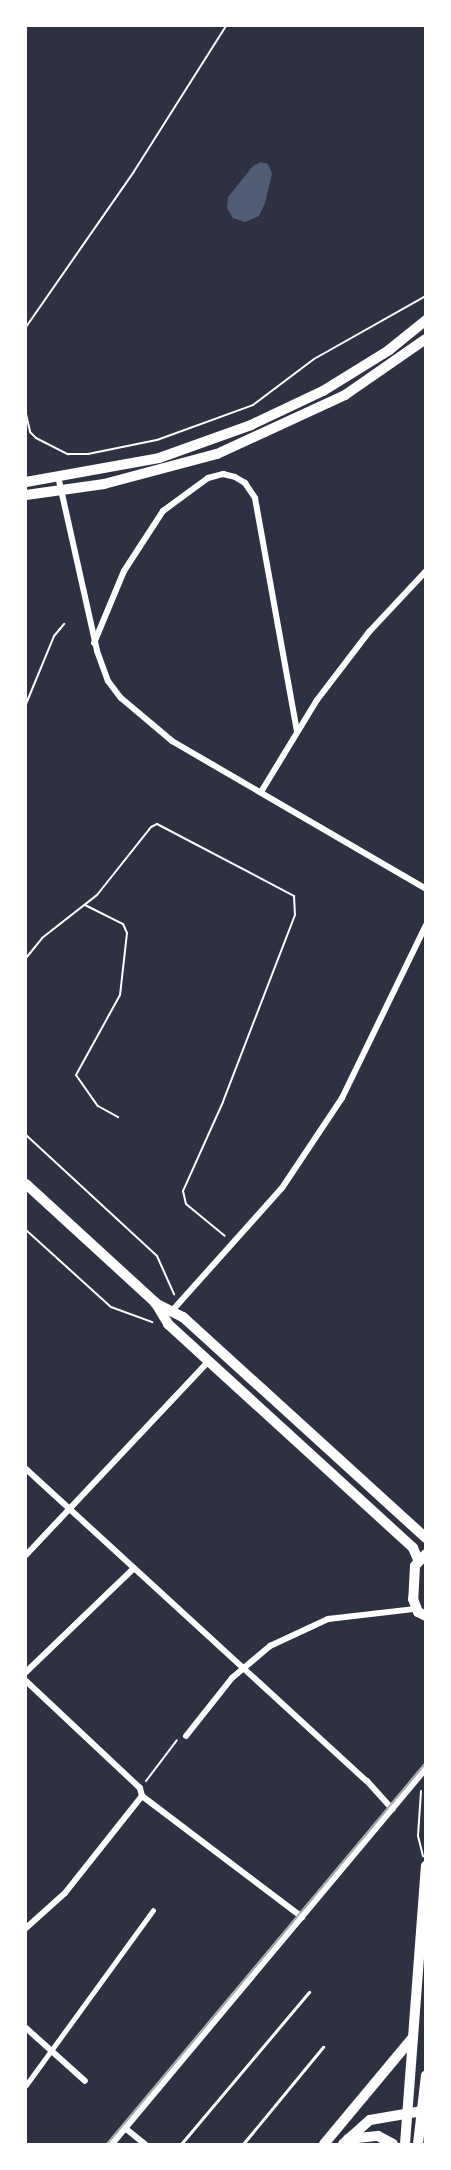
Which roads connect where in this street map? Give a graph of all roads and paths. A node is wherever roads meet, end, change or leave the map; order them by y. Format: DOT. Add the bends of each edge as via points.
graph roads {
  1 [pos="226,26"];
  2 [pos="426,296"];
  3 [pos="426,320"];
  4 [pos="26,327"];
  5 [pos="426,339"];
  6 [pos="26,414"];
  7 [pos="58,476"];
  8 [pos="26,482"];
  9 [pos="60,489"];
  10 [pos="26,495"];
  11 [pos="426,571"];
  12 [pos="64,624"];
  13 [pos="94,643"];
  14 [pos="26,704"];
  15 [pos="297,731"];
  16 [pos="261,792"];
  17 [pos="426,889"];
  18 [pos="85,906"];
  19 [pos="426,925"];
  20 [pos="26,958"];
  21 [pos="118,1117"];
  22 [pos="26,1135"];
  23 [pos="26,1184"];
  24 [pos="26,1230"];
  25 [pos="222,1234"];
  26 [pos="172,1289"];
  27 [pos="169,1314"];
  28 [pos="146,1320"];
  29 [pos="208,1362"];
  30 [pos="26,1469"];
  31 [pos="70,1510"];
  32 [pos="426,1538"];
  33 [pos="26,1555"];
  34 [pos="422,1557"];
  35 [pos="134,1568"];
  36 [pos="415,1609"];
  37 [pos="426,1616"];
  38 [pos="242,1667"];
  39 [pos="26,1672"];
  40 [pos="26,1681"];
  41 [pos="186,1736"];
  42 [pos="426,1769"];
  43 [pos="426,1783"];
  44 [pos="140,1788"];
  45 [pos="142,1796"];
  46 [pos="392,1809"];
  47 [pos="426,1865"];
  48 [pos="153,1910"];
  49 [pos="302,1917"];
  50 [pos="26,1928"];
  51 [pos="309,1992"];
  52 [pos="26,2028"];
  53 [pos="413,2036"];
  54 [pos="323,2047"];
  55 [pos="48,2050"];
  56 [pos="426,2075"];
  57 [pos="85,2080"];
  58 [pos="26,2085"];
  59 [pos="408,2111"];
  60 [pos="424,2111"];
  61 [pos="125,2128"];
  62 [pos="345,2142"];
  63 [pos="112,2145"];
  64 [pos="145,2145"];
  65 [pos="181,2145"];
  66 [pos="243,2145"];
  67 [pos="324,2145"];
  68 [pos="393,2145"];
  69 [pos="405,2145"];
  70 [pos="418,2145"];
  1 -- 4 [label="path" via="130,177"];
  2 -- 6 [label="path" via="314,359 253,405 157,440 88,454 68,454 36,438 30,432"];
  3 -- 7 [label="main road" via="389,350 323,391 252,425 159,458"];
  5 -- 9 [label="main road" via="345,394 257,438 162,470"];
  7 -- 8 [label="main road"];
  7 -- 9 [label="street"];
  9 -- 10 [label="main road"];
  9 -- 13 [label="street"];
  11 -- 15 [label="street" via="369,632"];
  12 -- 14 [label="path" via="54,636"];
  13 -- 15 [label="street" via="124,571 163,511 208,478 223,474 245,483 255,498"];
  13 -- 16 [label="street" via="108,681 121,698 172,741"];
  15 -- 16 [label="street"];
  16 -- 17 [label="street"];
  18 -- 20 [label="path" via="42,938"];
  18 -- 21 [label="path" via="123,924 127,933 120,995 76,1075 98,1106"];
  18 -- 25 [label="path" via="157,824 294,896 297,907 223,1102 183,1191 186,1204"];
  19 -- 27 [label="street" via="342,1098 282,1188"];
  22 -- 26 [label="path" via="147,1245 157,1256"];
  23 -- 27 [label="main road"];
  24 -- 28 [label="path" via="111,1307"];
  27 -- 29 [label="main road"];
  27 -- 32 [label="main road"];
  29 -- 31 [label="street"];
  29 -- 34 [label="main road"];
  30 -- 31 [label="street"];
  31 -- 33 [label="street"];
  31 -- 35 [label="street"];
  34 -- 36 [label="main road" via="413,1599"];
  35 -- 38 [label="street"];
  35 -- 39 [label="street"];
  36 -- 37 [label="main road"];
  36 -- 38 [label="street" via="348,1615 310,1624"];
  38 -- 41 [label="street"];
  38 -- 46 [label="street" via="367,1781"];
  40 -- 44 [label="street"];
  41 -- 44 [label="path" via="180,1737"];
  42 -- 46 [label="street"];
  43 -- 47 [label="path" via="421,1791 418,1836"];
  44 -- 45 [label="street"];
  45 -- 49 [label="street"];
  45 -- 50 [label="street" via="66,1893"];
  46 -- 49 [label="street"];
  47 -- 53 [label="main road"];
  48 -- 55 [label="street"];
  49 -- 61 [label="street"];
  51 -- 65 [label="lane"];
  52 -- 55 [label="street"];
  53 -- 59 [label="main road"];
  53 -- 67 [label="main road"];
  54 -- 66 [label="lane"];
  55 -- 57 [label="street"];
  55 -- 58 [label="street"];
  56 -- 60 [label="main road"];
  59 -- 60 [label="main road"];
  59 -- 62 [label="main road" via="370,2120"];
  59 -- 69 [label="main road"];
  60 -- 70 [label="main road"];
  61 -- 63 [label="street"];
  61 -- 64 [label="street"];
  62 -- 68 [label="main road" via="378,2136"];
}
